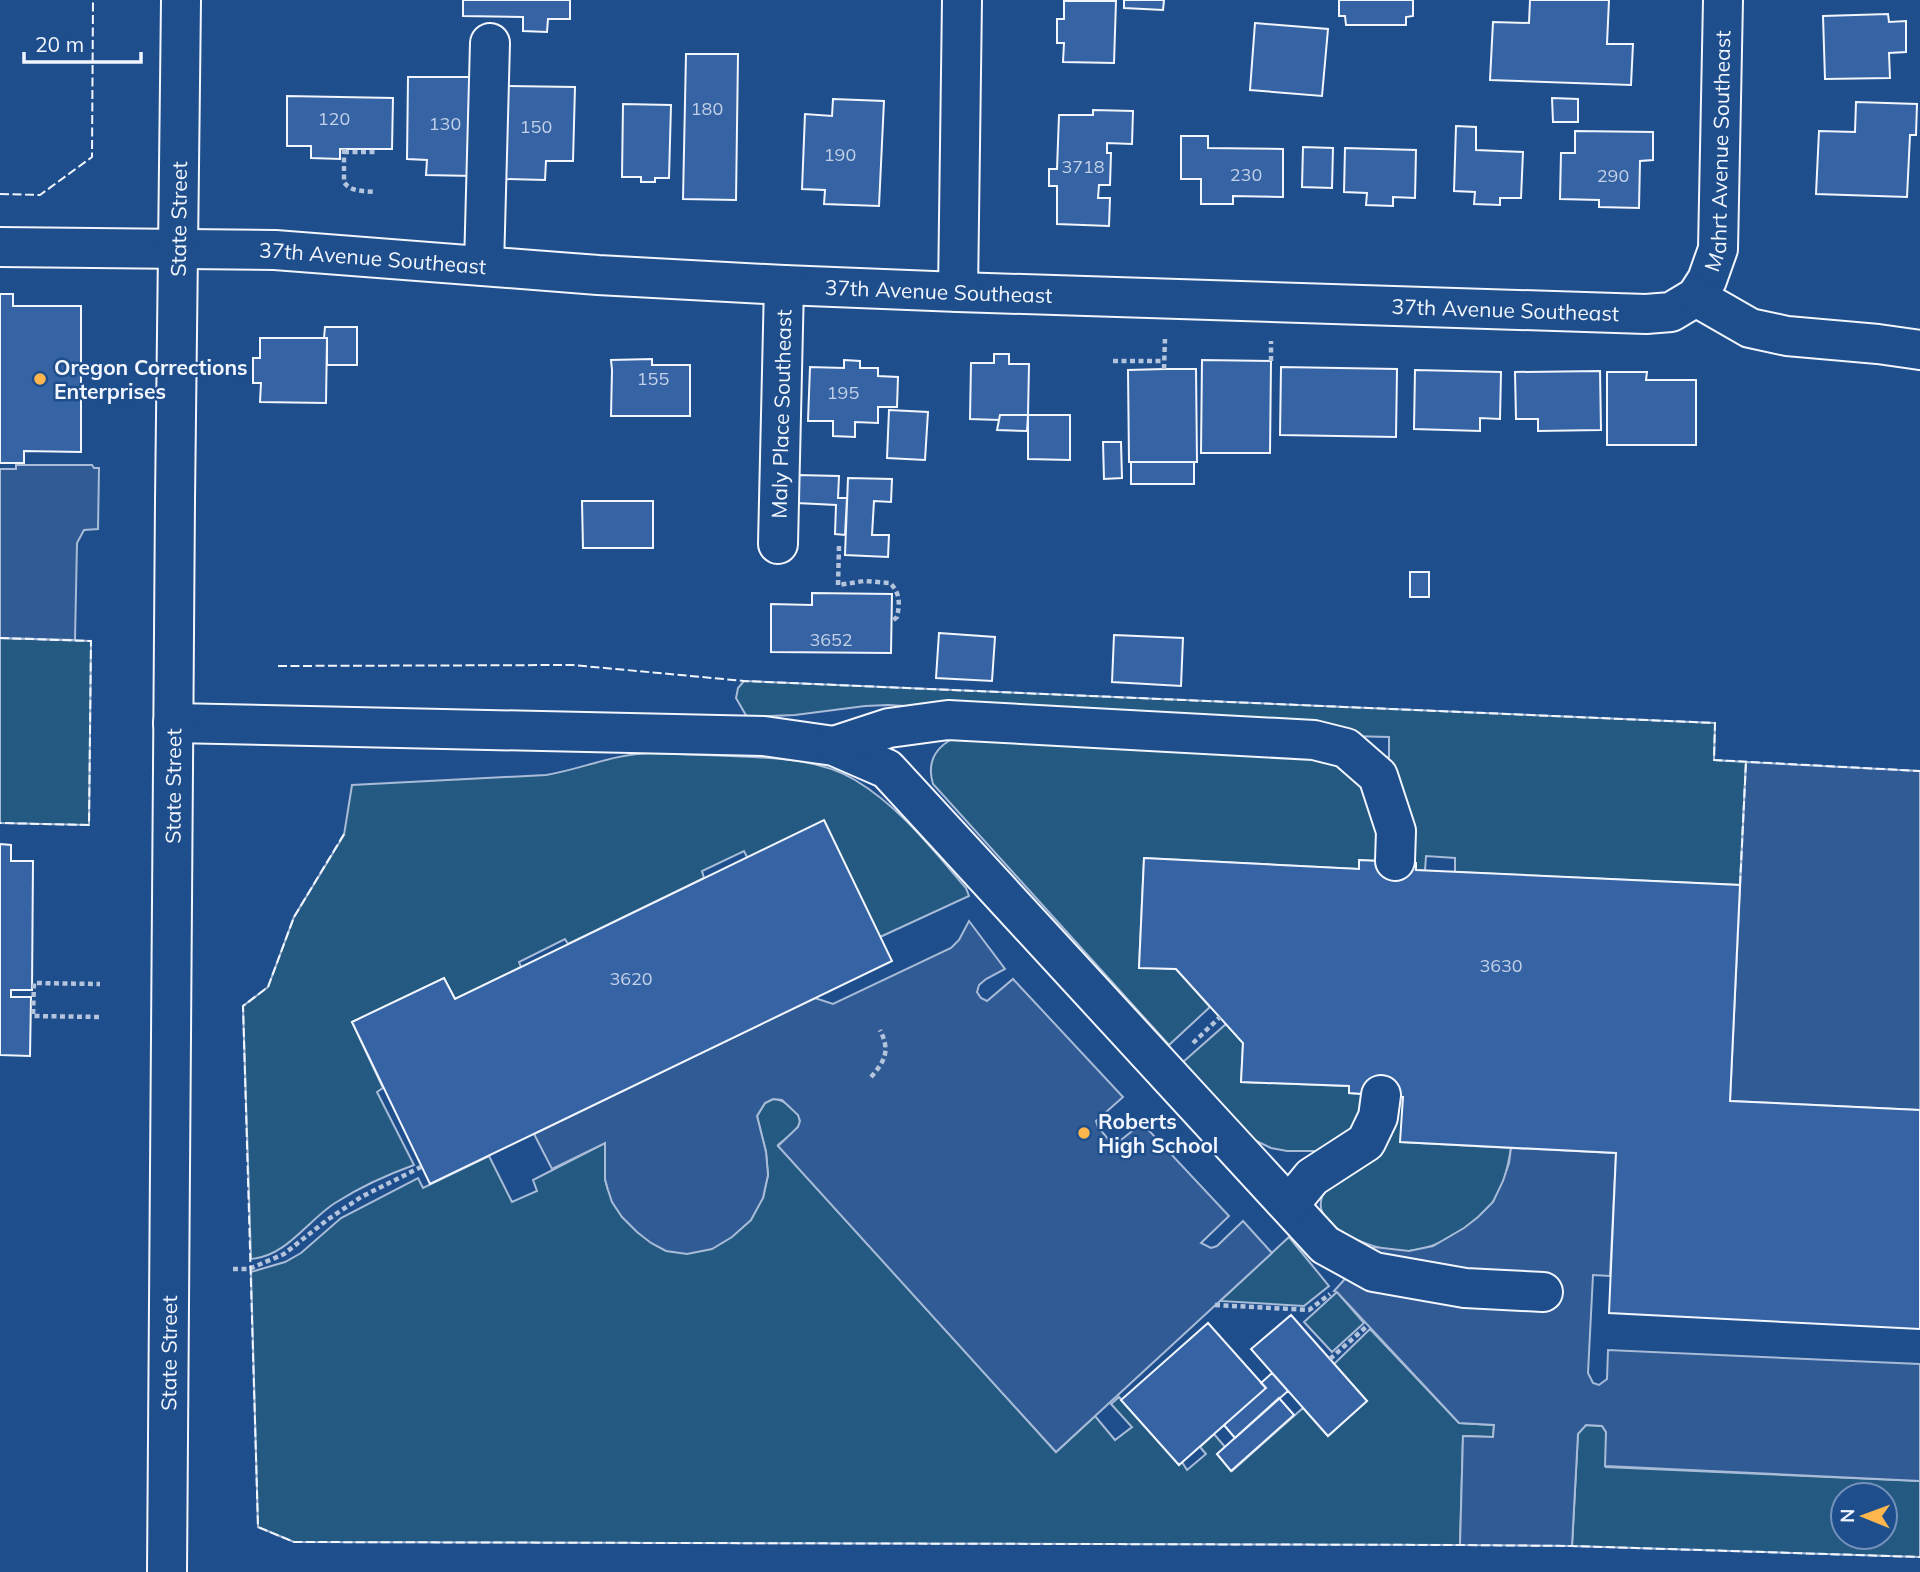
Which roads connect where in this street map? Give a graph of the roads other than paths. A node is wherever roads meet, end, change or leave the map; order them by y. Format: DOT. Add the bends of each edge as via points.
graph roads {
  1 [pos="181,0"];
  2 [pos="962,0"];
  3 [pos="1723,0"];
  4 [pos="490,43"];
  5 [pos="0,247"];
  6 [pos="178,250"];
  7 [pos="484,266"];
  8 [pos="784,285"];
  9 [pos="958,292"];
  10 [pos="1696,297"];
  11 [pos="1920,350"];
  12 [pos="778,544"];
  13 [pos="173,723"];
  14 [pos="834,746"];
  15 [pos="1395,861"];
  16 [pos="1381,1095"];
  17 [pos="1289,1205"];
  18 [pos="1543,1292"];
  19 [pos="167,1572"];
  1 -- 6 [label="street, State Street"];
  2 -- 9 [label="street"];
  3 -- 10 [label="street, Mahrt Avenue Southeast" via="1718,249"];
  4 -- 7 [label="street"];
  5 -- 6 [label="street, 37th Avenue Southeast"];
  6 -- 7 [label="street, 37th Avenue Southeast" via="275,250"];
  6 -- 13 [label="street, State Street"];
  7 -- 8 [label="street, 37th Avenue Southeast"];
  8 -- 9 [label="street, 37th Avenue Southeast"];
  8 -- 12 [label="street, Maly Place Southeast"];
  9 -- 10 [label="street, 37th Avenue Southeast" via="1646,314 1671,312"];
  10 -- 11 [label="street" via="1750,328"];
  13 -- 14 [label="street" via="764,736"];
  13 -- 19 [label="street, State Street"];
  14 -- 15 [label="street" via="889,728 948,720 1314,740 1346,748 1378,776 1396,831"];
  14 -- 17 [label="street" via="887,769"];
  16 -- 17 [label="street" via="1378,1116 1366,1142 1312,1177"];
  17 -- 18 [label="street" via="1325,1245 1374,1272 1465,1289"];
}
